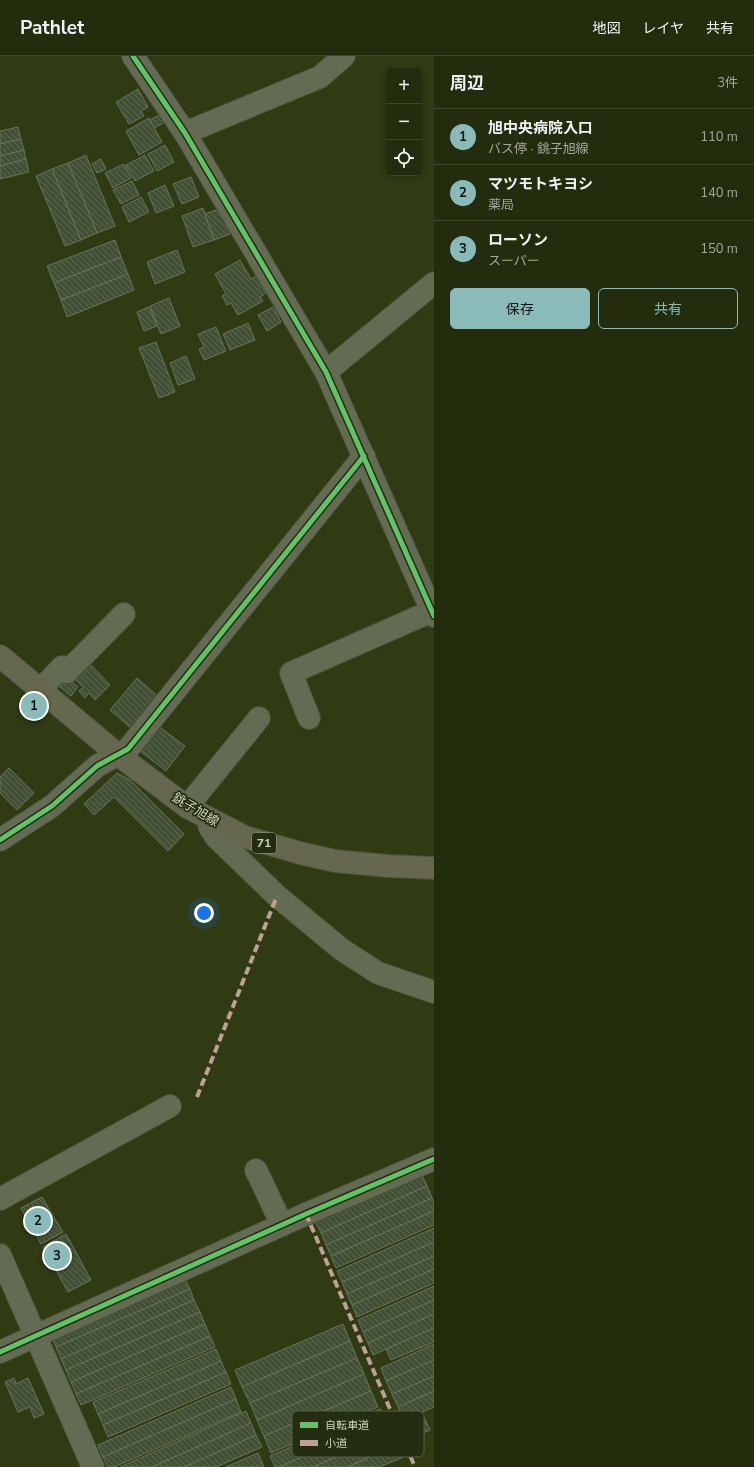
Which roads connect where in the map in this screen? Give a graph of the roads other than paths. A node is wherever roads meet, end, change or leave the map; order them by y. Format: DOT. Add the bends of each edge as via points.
graph roads {
  1 [pos="133,56"];
  2 [pos="344,56"];
  3 [pos="185,133"];
  4 [pos="434,283"];
  5 [pos="326,372"];
  6 [pos="364,456"];
  7 [pos="124,614"];
  8 [pos="433,614"];
  9 [pos="0,656"];
  10 [pos="40,690"];
  11 [pos="259,718"];
  12 [pos="309,718"];
  13 [pos="117,754"];
  14 [pos="187,807"];
  15 [pos="208,818"];
  16 [pos="0,840"];
  17 [pos="434,868"];
  18 [pos="434,992"];
  19 [pos="170,1106"];
  20 [pos="434,1160"];
  21 [pos="256,1170"];
  22 [pos="0,1199"];
  23 [pos="282,1225"];
  24 [pos="0,1255"];
  25 [pos="36,1337"];
  26 [pos="0,1352"];
  27 [pos="93,1467"];
  1 -- 3 [label="street"];
  2 -- 3 [label="street" via="320,77"];
  3 -- 5 [label="street"];
  4 -- 5 [label="street"];
  5 -- 6 [label="street"];
  6 -- 8 [label="street"];
  6 -- 13 [label="street" via="128,749"];
  7 -- 10 [label="street" via="67,672 62,667"];
  8 -- 12 [label="street" via="291,673"];
  9 -- 10 [label="main road, 銚子旭線 / 71"];
  10 -- 13 [label="main road, 銚子旭線 / 71"];
  11 -- 14 [label="street"];
  13 -- 14 [label="main road, 銚子旭線 / 71"];
  13 -- 16 [label="street" via="97,766 52,806"];
  14 -- 15 [label="main road, 銚子旭線 / 71"];
  15 -- 17 [label="main road, 銚子旭線 / 71" via="245,837 300,854 335,861"];
  15 -- 18 [label="street" via="210,828 216,837 277,896 341,949 378,973"];
  19 -- 22 [label="street"];
  20 -- 23 [label="street"];
  21 -- 23 [label="street"];
  23 -- 25 [label="street"];
  24 -- 25 [label="street"];
  25 -- 26 [label="street"];
  25 -- 27 [label="street"];
}
